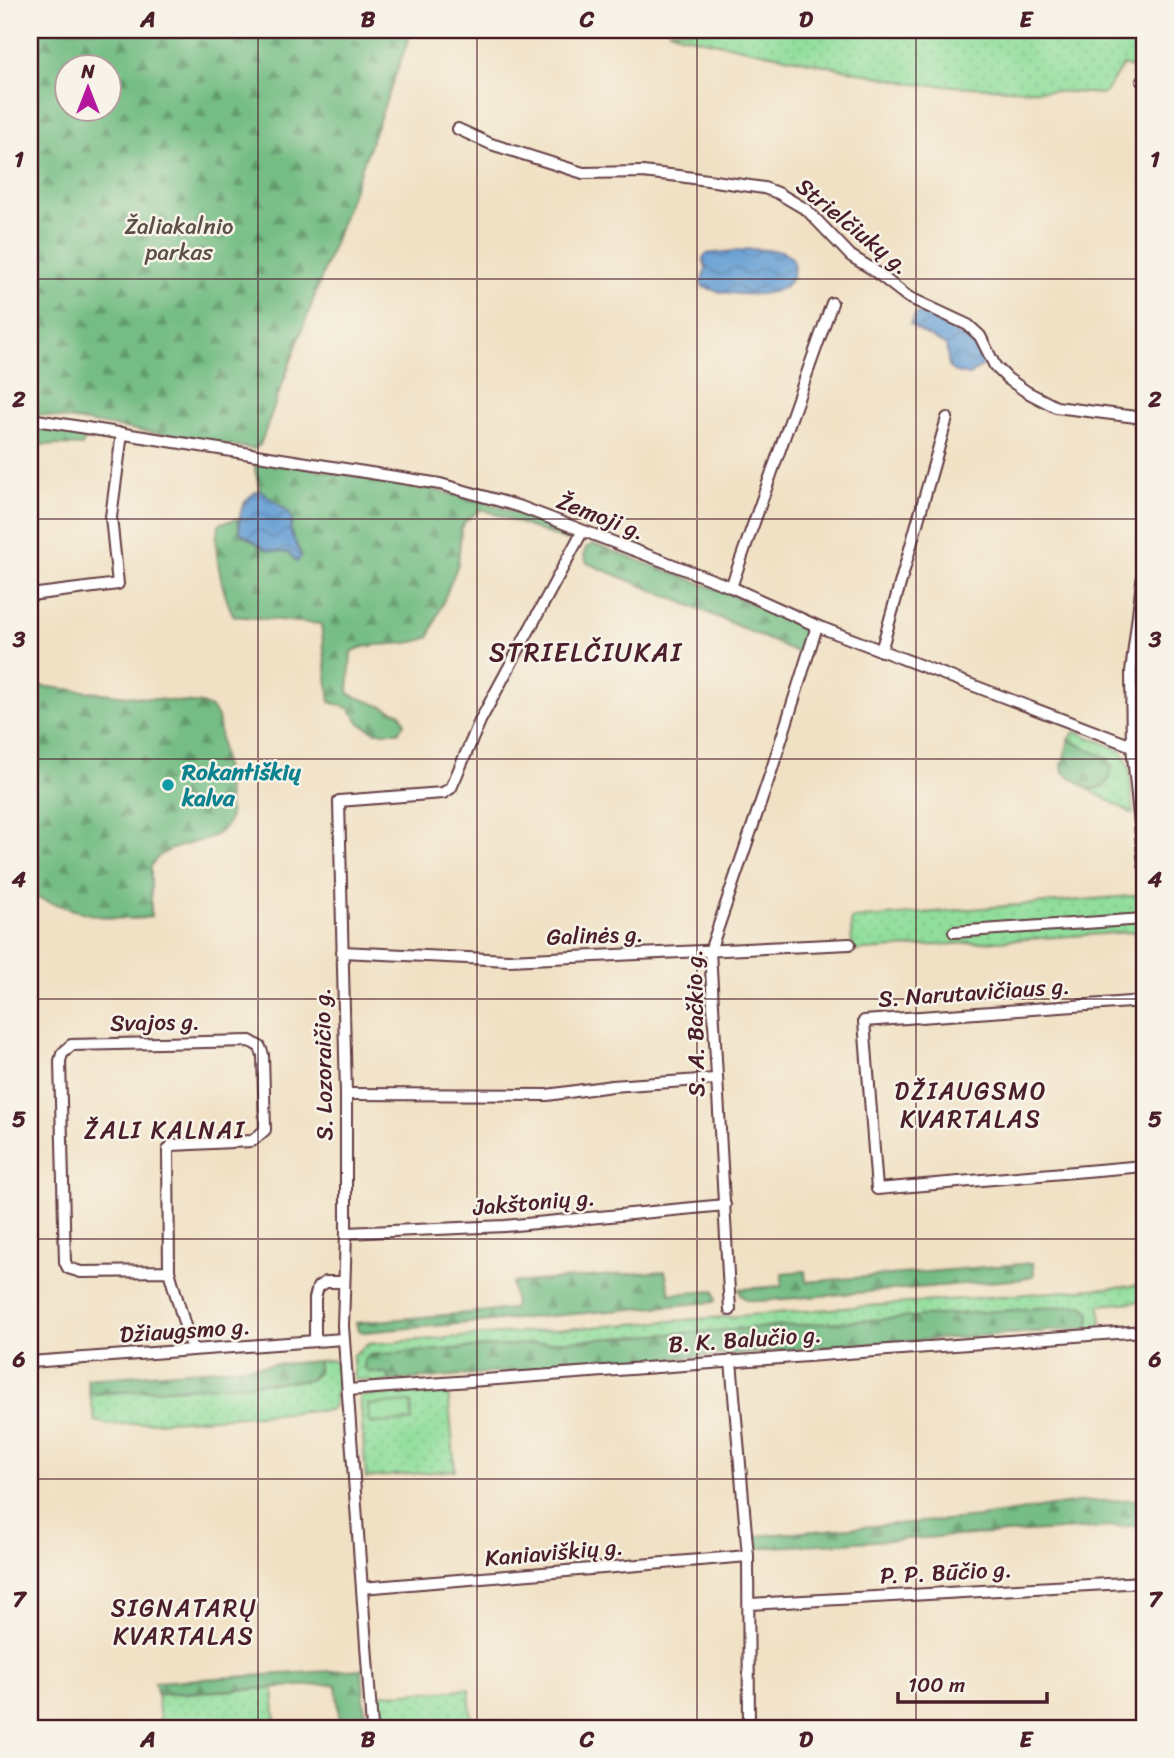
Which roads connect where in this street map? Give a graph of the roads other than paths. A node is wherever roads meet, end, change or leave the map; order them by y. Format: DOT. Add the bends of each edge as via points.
graph roads {
  1 [pos="458,129"];
  2 [pos="832,303"];
  3 [pos="947,418"];
  4 [pos="1144,418"];
  5 [pos="30,419"];
  6 [pos="122,433"];
  7 [pos="582,532"];
  8 [pos="1144,565"];
  9 [pos="731,587"];
  10 [pos="30,595"];
  11 [pos="817,626"];
  12 [pos="881,651"];
  13 [pos="1131,671"];
  14 [pos="1144,671"];
  15 [pos="1132,746"];
  16 [pos="1139,765"];
  17 [pos="1144,865"];
  18 [pos="1144,919"];
  19 [pos="954,932"];
  20 [pos="850,944"];
  21 [pos="710,951"];
  22 [pos="342,952"];
  23 [pos="1144,1001"];
  24 [pos="715,1079"];
  25 [pos="346,1094"];
  26 [pos="1144,1166"];
  27 [pos="725,1205"];
  28 [pos="346,1233"];
  29 [pos="169,1271"];
  30 [pos="344,1282"];
  31 [pos="730,1310"];
  32 [pos="1144,1331"];
  33 [pos="343,1339"];
  34 [pos="315,1341"];
  35 [pos="192,1350"];
  36 [pos="732,1361"];
  37 [pos="30,1362"];
  38 [pos="348,1390"];
  39 [pos="748,1556"];
  40 [pos="1144,1582"];
  41 [pos="362,1588"];
  42 [pos="750,1604"];
  43 [pos="372,1728"];
  44 [pos="749,1728"];
  1 -- 4 [label="street, Strielčiukų g." via="583,173 642,172 778,193 807,210 851,256 908,297 968,325 980,336 995,366 1027,392 1056,407"];
  2 -- 9 [label="street"];
  3 -- 12 [label="street"];
  5 -- 6 [label="street, Žemoji g."];
  6 -- 7 [label="street, Žemoji g." via="440,484 521,507"];
  6 -- 10 [label="street" via="111,517 118,584"];
  7 -- 9 [label="street, Žemoji g."];
  7 -- 22 [label="street, S. Lozoraičio g." via="480,721 451,788 443,793 339,801"];
  8 -- 13 [label="street"];
  9 -- 11 [label="street, Žemoji g."];
  11 -- 12 [label="street, Žemoji g."];
  11 -- 21 [label="street, S. A. Bačkio g."];
  12 -- 15 [label="street, Žemoji g."];
  13 -- 14 [label="street"];
  13 -- 15 [label="street"];
  15 -- 16 [label="street"];
  16 -- 17 [label="street"];
  18 -- 19 [label="street"];
  20 -- 21 [label="street, Galinės g."];
  21 -- 22 [label="street, Galinės g." via="509,960"];
  21 -- 24 [label="street, S. A. Bačkio g."];
  22 -- 25 [label="street, S. Lozoraičio g."];
  23 -- 26 [label="street, S. Narutavičiaus g." via="864,1021 877,1189"];
  24 -- 25 [label="street" via="547,1095"];
  24 -- 27 [label="street, S. A. Bačkio g."];
  25 -- 28 [label="street, S. Lozoraičio g."];
  27 -- 28 [label="street, Jakštonių g." via="505,1226"];
  27 -- 31 [label="street, S. A. Bačkio g."];
  28 -- 30 [label="street, S. Lozoraičio g."];
  29 -- 29 [label="street, Svajos g." via="168,1150 172,1145 252,1141 262,1134 260,1047 250,1041 71,1045 60,1061 65,1262 81,1272"];
  29 -- 35 [label="street, Svajos g."];
  30 -- 33 [label="street, S. Lozoraičio g."];
  30 -- 34 [label="street" via="318,1287"];
  32 -- 36 [label="street, B. K. Balučio g."];
  33 -- 34 [label="street, Džiaugsmo g."];
  33 -- 38 [label="street, S. Lozoraičio g."];
  34 -- 35 [label="street, Džiaugsmo g."];
  35 -- 37 [label="street, Džiaugsmo g."];
  36 -- 38 [label="street, B. K. Balučio g."];
  36 -- 39 [label="street"];
  38 -- 41 [label="street, S. Lozoraičio g."];
  39 -- 41 [label="street, Kaniaviškių g."];
  39 -- 42 [label="street"];
  40 -- 42 [label="street, P. P. Būčio g."];
  41 -- 43 [label="street, S. Lozoraičio g."];
  42 -- 44 [label="street"];
}
